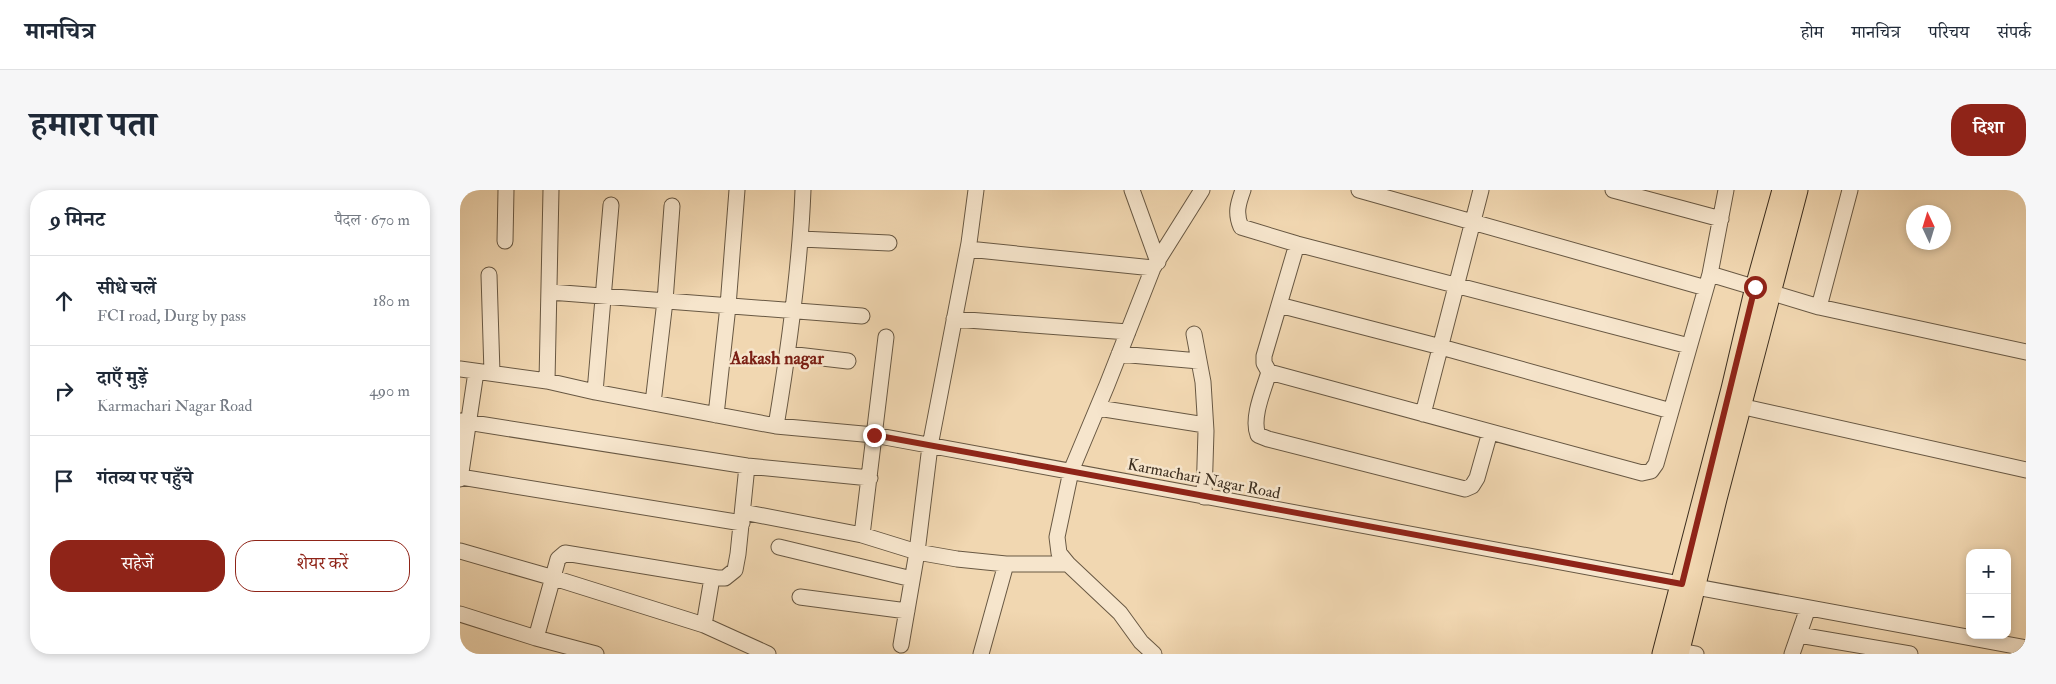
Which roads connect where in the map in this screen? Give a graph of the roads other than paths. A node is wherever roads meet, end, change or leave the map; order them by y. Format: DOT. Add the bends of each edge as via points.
graph roads {
  1 [pos="506,190"];
  2 [pos="551,190"];
  3 [pos="737,190"];
  4 [pos="803,190"];
  5 [pos="976,190"];
  6 [pos="1132,190"];
  7 [pos="1202,190"];
  8 [pos="1243,190"];
  9 [pos="1359,190"];
  10 [pos="1481,190"];
  11 [pos="1614,190"];
  12 [pos="1726,190"];
  13 [pos="1782,190"];
  14 [pos="1798,190"];
  15 [pos="1850,190"];
  16 [pos="611,206"];
  17 [pos="672,206"];
  18 [pos="1721,219"];
  19 [pos="1473,222"];
  20 [pos="801,239"];
  21 [pos="505,242"];
  22 [pos="889,243"];
  23 [pos="1297,244"];
  24 [pos="968,248"];
  25 [pos="1155,265"];
  26 [pos="489,275"];
  27 [pos="1708,281"];
  28 [pos="1456,286"];
  29 [pos="1763,290"];
  30 [pos="550,292"];
  31 [pos="604,295"];
  32 [pos="665,301"];
  33 [pos="1279,305"];
  34 [pos="728,306"];
  35 [pos="1819,307"];
  36 [pos="793,312"];
  37 [pos="862,316"];
  38 [pos="954,319"];
  39 [pos="1128,332"];
  40 [pos="1194,334"];
  41 [pos="886,337"];
  42 [pos="1689,346"];
  43 [pos="1441,347"];
  44 [pos="2026,352"];
  45 [pos="788,354"];
  46 [pos="1119,354"];
  47 [pos="848,361"];
  48 [pos="1199,361"];
  49 [pos="460,370"];
  50 [pos="484,372"];
  51 [pos="1269,372"];
  52 [pos="547,381"];
  53 [pos="594,392"];
  54 [pos="653,403"];
  55 [pos="1734,405"];
  56 [pos="1098,408"];
  57 [pos="1671,411"];
  58 [pos="1423,414"];
  59 [pos="716,415"];
  60 [pos="464,422"];
  61 [pos="1205,425"];
  62 [pos="776,426"];
  63 [pos="1490,432"];
  64 [pos="874,435"];
  65 [pos="930,446"];
  66 [pos="747,466"];
  67 [pos="2026,470"];
  68 [pos="1071,471"];
  69 [pos="460,478"];
  70 [pos="870,478"];
  71 [pos="1204,497"];
  72 [pos="742,518"];
  73 [pos="862,536"];
  74 [pos="780,547"];
  75 [pos="460,552"];
  76 [pos="917,552"];
  77 [pos="1006,564"];
  78 [pos="1068,564"];
  79 [pos="554,578"];
  80 [pos="712,578"];
  81 [pos="912,578"];
  82 [pos="1689,586"];
  83 [pos="800,597"];
  84 [pos="1808,608"];
  85 [pos="907,611"];
  86 [pos="460,614"];
  87 [pos="704,624"];
  88 [pos="1799,635"];
  89 [pos="536,638"];
  90 [pos="901,645"];
  91 [pos="2026,648"];
  92 [pos="1679,653"];
  93 [pos="596,654"];
  94 [pos="768,654"];
  95 [pos="981,654"];
  96 [pos="1154,654"];
  97 [pos="1792,654"];
  98 [pos="1910,654"];
  1 -- 21 [label="street"];
  2 -- 30 [label="street"];
  3 -- 34 [label="street"];
  4 -- 20 [label="street"];
  5 -- 24 [label="street"];
  6 -- 25 [label="street"];
  7 -- 25 [label="street"];
  8 -- 23 [label="street" via="1237,210 1241,227"];
  9 -- 19 [label="street"];
  10 -- 19 [label="street"];
  11 -- 18 [label="street"];
  12 -- 18 [label="street"];
  13 -- 29 [label="main road"];
  14 -- 29 [label="main road"];
  15 -- 35 [label="street"];
  16 -- 31 [label="street"];
  17 -- 32 [label="street"];
  18 -- 27 [label="street"];
  19 -- 27 [label="street"];
  19 -- 28 [label="street"];
  20 -- 22 [label="street"];
  20 -- 36 [label="street"];
  23 -- 28 [label="street"];
  23 -- 33 [label="street"];
  24 -- 25 [label="street"];
  24 -- 38 [label="street"];
  25 -- 39 [label="street"];
  26 -- 50 [label="street"];
  27 -- 29 [label="street"];
  27 -- 42 [label="street"];
  28 -- 42 [label="street"];
  28 -- 43 [label="street"];
  29 -- 35 [label="street"];
  29 -- 55 [label="main road"];
  30 -- 31 [label="street"];
  30 -- 52 [label="street"];
  31 -- 32 [label="street"];
  31 -- 53 [label="street"];
  32 -- 34 [label="street"];
  32 -- 54 [label="street"];
  33 -- 43 [label="street"];
  33 -- 51 [label="street" via="1264,356"];
  34 -- 36 [label="street"];
  34 -- 59 [label="street"];
  35 -- 44 [label="street"];
  36 -- 37 [label="street"];
  36 -- 45 [label="street"];
  38 -- 39 [label="street"];
  38 -- 65 [label="street"];
  39 -- 46 [label="street"];
  40 -- 48 [label="street"];
  41 -- 64 [label="street"];
  42 -- 57 [label="street"];
  43 -- 57 [label="street"];
  43 -- 58 [label="street"];
  45 -- 47 [label="street"];
  45 -- 62 [label="street"];
  46 -- 48 [label="street"];
  46 -- 56 [label="street"];
  48 -- 61 [label="street"];
  49 -- 50 [label="street, Karmachari Nagar Road"];
  50 -- 52 [label="street, Karmachari Nagar Road"];
  50 -- 60 [label="street"];
  51 -- 58 [label="street"];
  51 -- 63 [label="street" via="1255,429 1258,435 1268,439 1465,489 1472,486 1477,478"];
  52 -- 53 [label="street, Karmachari Nagar Road"];
  53 -- 54 [label="street, Karmachari Nagar Road"];
  54 -- 59 [label="street, Karmachari Nagar Road"];
  55 -- 67 [label="street"];
  55 -- 82 [label="main road"];
  56 -- 61 [label="street"];
  56 -- 68 [label="street"];
  57 -- 63 [label="street" via="1656,464 1650,471 1642,473"];
  58 -- 63 [label="street"];
  59 -- 62 [label="street, Karmachari Nagar Road"];
  60 -- 66 [label="street"];
  60 -- 69 [label="street"];
  61 -- 71 [label="street"];
  62 -- 64 [label="street, Karmachari Nagar Road"];
  64 -- 65 [label="street, Karmachari Nagar Road"];
  64 -- 70 [label="street"];
  65 -- 68 [label="street, Karmachari Nagar Road"];
  65 -- 76 [label="street"];
  66 -- 70 [label="street"];
  66 -- 72 [label="street"];
  68 -- 71 [label="street, Karmachari Nagar Road"];
  68 -- 78 [label="street" via="1057,537 1059,553"];
  69 -- 72 [label="street"];
  70 -- 73 [label="street"];
  71 -- 82 [label="street, Karmachari Nagar Road"];
  72 -- 73 [label="street"];
  72 -- 80 [label="street" via="735,570 726,578"];
  73 -- 76 [label="street"];
  74 -- 81 [label="street"];
  75 -- 79 [label="street"];
  76 -- 77 [label="street"];
  76 -- 81 [label="street"];
  77 -- 78 [label="street"];
  77 -- 95 [label="street"];
  78 -- 96 [label="street" via="1120,613"];
  79 -- 80 [label="street" via="558,559 571,552"];
  79 -- 87 [label="street"];
  79 -- 89 [label="street"];
  80 -- 87 [label="street"];
  81 -- 85 [label="street"];
  82 -- 84 [label="street, Karmachari Nagar Road"];
  82 -- 92 [label="main road"];
  83 -- 85 [label="street"];
  84 -- 88 [label="street"];
  84 -- 91 [label="street, Karmachari Nagar Road"];
  85 -- 90 [label="street"];
  86 -- 89 [label="street"];
  87 -- 94 [label="street"];
  88 -- 97 [label="street"];
  88 -- 98 [label="street"];
  89 -- 93 [label="street"];
}
